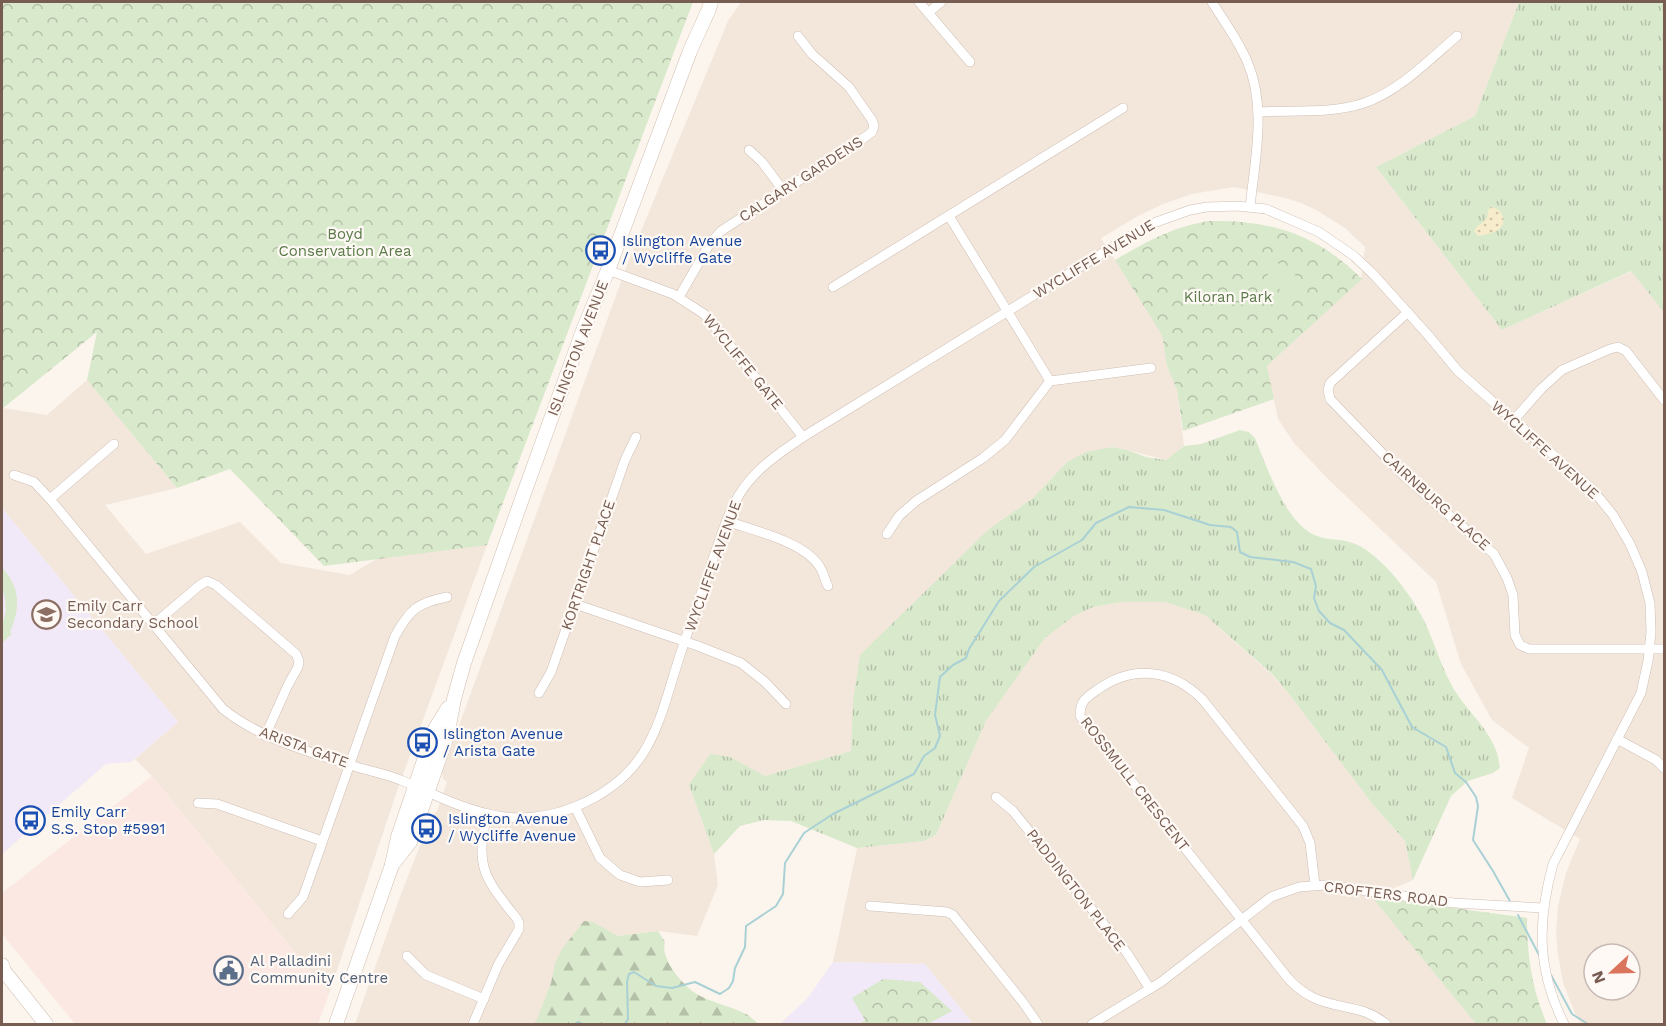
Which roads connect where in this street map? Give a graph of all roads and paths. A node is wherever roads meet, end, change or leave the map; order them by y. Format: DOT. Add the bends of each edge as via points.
graph roads {
  1 [pos="711,2"];
  2 [pos="919,2"];
  3 [pos="941,2"];
  4 [pos="1212,2"];
  5 [pos="929,12"];
  6 [pos="798,36"];
  7 [pos="1457,36"];
  8 [pos="970,62"];
  9 [pos="1123,108"];
  10 [pos="1259,112"];
  11 [pos="749,150"];
  12 [pos="783,190"];
  13 [pos="1250,207"];
  14 [pos="949,216"];
  15 [pos="608,270"];
  16 [pos="833,287"];
  17 [pos="679,297"];
  18 [pos="1007,311"];
  19 [pos="1408,312"];
  20 [pos="1151,368"];
  21 [pos="1050,381"];
  22 [pos="1665,400"];
  23 [pos="1514,420"];
  24 [pos="636,437"];
  25 [pos="803,437"];
  26 [pos="114,444"];
  27 [pos="14,476"];
  28 [pos="50,499"];
  29 [pos="727,521"];
  30 [pos="887,534"];
  31 [pos="828,586"];
  32 [pos="447,597"];
  33 [pos="575,604"];
  34 [pos="154,624"];
  35 [pos="685,642"];
  36 [pos="1649,649"];
  37 [pos="1665,649"];
  38 [pos="539,693"];
  39 [pos="786,704"];
  40 [pos="265,736"];
  41 [pos="1617,739"];
  42 [pos="349,764"];
  43 [pos="1665,768"];
  44 [pos="421,789"];
  45 [pos="996,797"];
  46 [pos="198,803"];
  47 [pos="575,807"];
  48 [pos="487,814"];
  49 [pos="322,841"];
  50 [pos="668,880"];
  51 [pos="1315,885"];
  52 [pos="870,906"];
  53 [pos="1543,908"];
  54 [pos="288,914"];
  55 [pos="1242,919"];
  56 [pos="407,956"];
  57 [pos="2,969"];
  58 [pos="1150,989"];
  59 [pos="484,999"];
  60 [pos="46,1024"];
  61 [pos="336,1024"];
  62 [pos="473,1024"];
  63 [pos="1038,1024"];
  64 [pos="1092,1024"];
  65 [pos="1386,1024"];
  66 [pos="1564,1024"];
  1 -- 15 [label="main road, ISLINGTON AVENUE"];
  2 -- 5 [label="street"];
  3 -- 5 [label="street"];
  4 -- 10 [label="street" via="1248,63"];
  5 -- 8 [label="street"];
  6 -- 12 [label="street, CALGARY GARDENS" via="849,87 874,126 857,143"];
  7 -- 10 [label="street" via="1402,82 1366,103 1334,109"];
  9 -- 14 [label="street"];
  10 -- 13 [label="street"];
  11 -- 12 [label="street"];
  12 -- 17 [label="street, CALGARY GARDENS" via="720,231"];
  13 -- 18 [label="street, WYCLIFFE AVENUE" via="1207,207 1148,225"];
  13 -- 19 [label="street, WYCLIFFE AVENUE" via="1266,209 1319,232 1354,256"];
  14 -- 16 [label="street"];
  14 -- 18 [label="street"];
  15 -- 17 [label="street, WYCLIFFE GATE"];
  15 -- 44 [label="main road, ISLINGTON AVENUE" via="523,496 454,699 434,731"];
  17 -- 25 [label="street, WYCLIFFE GATE" via="708,317"];
  18 -- 21 [label="street"];
  18 -- 25 [label="street, WYCLIFFE AVENUE"];
  19 -- 23 [label="street, WYCLIFFE AVENUE" via="1458,371"];
  19 -- 36 [label="street, CAIRNBURG PLACE" via="1330,384 1330,399 1406,477 1494,554 1513,595 1515,635 1520,645 1529,649"];
  20 -- 21 [label="street"];
  21 -- 30 [label="street" via="1005,440 916,501"];
  22 -- 23 [label="street" via="1626,351 1610,349 1562,370"];
  23 -- 36 [label="street, WYCLIFFE AVENUE" via="1592,489 1613,515 1642,572 1650,603"];
  24 -- 33 [label="street, KORTRIGHT PLACE"];
  25 -- 29 [label="street, WYCLIFFE AVENUE" via="750,480"];
  26 -- 28 [label="street"];
  27 -- 28 [label="street, ARISTA GATE" via="34,482"];
  28 -- 34 [label="street, ARISTA GATE"];
  29 -- 31 [label="street" via="801,549 820,567"];
  29 -- 35 [label="street, WYCLIFFE AVENUE"];
  32 -- 42 [label="street" via="414,608 400,626"];
  33 -- 35 [label="street"];
  33 -- 38 [label="street, KORTRIGHT PLACE" via="551,672"];
  34 -- 40 [label="street, ARISTA GATE" via="223,709"];
  34 -- 40 [label="street" via="207,581 296,654 298,667"];
  35 -- 39 [label="street" via="741,663"];
  35 -- 47 [label="street, WYCLIFFE AVENUE" via="654,734 640,759 623,779"];
  36 -- 37 [label="street"];
  36 -- 41 [label="street, WYCLIFFE AVENUE" via="1641,693"];
  40 -- 42 [label="street, ARISTA GATE"];
  41 -- 43 [label="street"];
  41 -- 53 [label="street, WYCLIFFE AVENUE" via="1553,864"];
  42 -- 44 [label="street, ARISTA GATE"];
  42 -- 49 [label="street"];
  44 -- 48 [label="street, WYCLIFFE AVENUE"];
  44 -- 61 [label="main road, ISLINGTON AVENUE" via="410,842 392,865"];
  45 -- 58 [label="street, PADDINGTON PLACE" via="1013,811 1127,953"];
  46 -- 49 [label="street" via="217,804"];
  47 -- 48 [label="street, WYCLIFFE AVENUE" via="526,818"];
  47 -- 50 [label="street" via="600,858 620,875 640,882"];
  48 -- 59 [label="street" via="481,849 485,871 519,923 519,929"];
  49 -- 54 [label="street" via="303,897"];
  51 -- 53 [label="street, CROFTERS ROAD" via="1454,903"];
  51 -- 55 [label="street, CROFTERS ROAD" via="1271,897"];
  51 -- 55 [label="street, ROSSMULL CRESCENT" via="1310,843 1303,826 1192,689 1168,677 1141,673 1100,688 1084,701 1080,716"];
  52 -- 63 [label="street" via="953,915"];
  53 -- 66 [label="street, WYCLIFFE AVENUE" via="1546,975"];
  55 -- 58 [label="street, CROFTERS ROAD"];
  55 -- 65 [label="street" via="1296,986 1314,998 1365,1011"];
  56 -- 59 [label="street" via="426,975"];
  57 -- 60 [label="main road"];
  58 -- 64 [label="street, CROFTERS ROAD"];
  59 -- 62 [label="street"];
}
